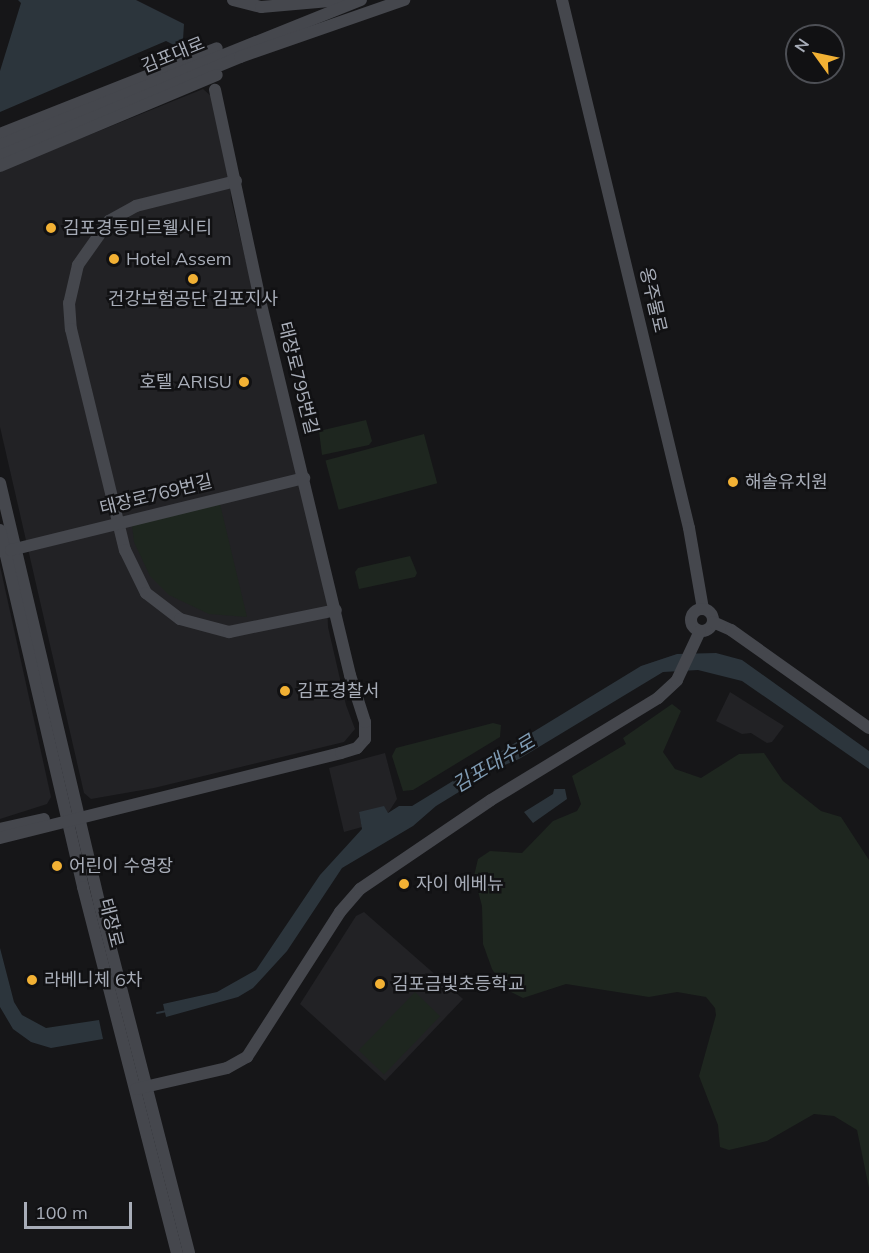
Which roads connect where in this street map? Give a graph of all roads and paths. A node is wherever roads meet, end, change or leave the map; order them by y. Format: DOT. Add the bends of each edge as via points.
graph roads {
  1 [pos="233,0"];
  2 [pos="343,0"];
  3 [pos="361,0"];
  4 [pos="404,0"];
  5 [pos="562,0"];
  6 [pos="311,33"];
  7 [pos="226,70"];
  8 [pos="192,87"];
  9 [pos="214,90"];
  10 [pos="0,134"];
  11 [pos="0,145"];
  12 [pos="0,156"];
  13 [pos="0,166"];
  14 [pos="236,181"];
  15 [pos="304,478"];
  16 [pos="0,483"];
  17 [pos="118,524"];
  18 [pos="0,530"];
  19 [pos="18,549"];
  20 [pos="2,552"];
  21 [pos="703,609"];
  22 [pos="336,610"];
  23 [pos="713,622"];
  24 [pos="700,631"];
  25 [pos="869,728"];
  26 [pos="73,816"];
  27 [pos="0,829"];
  28 [pos="0,838"];
  29 [pos="141,1088"];
  30 [pos="177,1253"];
  31 [pos="189,1253"];
  1 -- 2 [label="street" via="261,7"];
  2 -- 10 [label="street, 김포대로"];
  3 -- 11 [label="street, 김포대로"];
  4 -- 6 [label="street, 김포대로"];
  5 -- 21 [label="street, 옹주물로" via="689,528"];
  6 -- 7 [label="street, 김포대로"];
  6 -- 12 [label="street, 김포대로" via="240,57"];
  7 -- 8 [label="street, 김포대로"];
  7 -- 9 [label="street"];
  8 -- 9 [label="street"];
  8 -- 13 [label="street, 김포대로"];
  9 -- 14 [label="street, 태장로795번길"];
  14 -- 15 [label="street, 태장로795번길"];
  14 -- 17 [label="street" via="123,213 96,235 78,265 69,316"];
  15 -- 17 [label="street, 태장로769번길"];
  15 -- 22 [label="street, 태장로795번길"];
  16 -- 19 [label="street, 태장로"];
  17 -- 19 [label="street, 태장로769번길"];
  17 -- 22 [label="street" via="131,568 146,593 169,612 196,626 236,632"];
  18 -- 20 [label="street, 태장로"];
  19 -- 20 [label="street, 태장로769번길"];
  19 -- 26 [label="street, 태장로"];
  20 -- 26 [label="street, 태장로"];
  21 -- 23 [label="street" via="711,612"];
  21 -- 24 [label="street" via="691,618 692,625"];
  22 -- 26 [label="street, 태장로795번길" via="359,724 359,737 351,745"];
  23 -- 24 [label="street" via="707,630"];
  23 -- 25 [label="street" via="753,645"];
  24 -- 29 [label="street" via="677,680 636,714 481,806 360,889 340,912 247,1057 227,1068"];
  26 -- 27 [label="street"];
  26 -- 28 [label="street"];
  26 -- 29 [label="street, 태장로"];
  29 -- 30 [label="street, 태장로"];
  29 -- 31 [label="street"];
}
